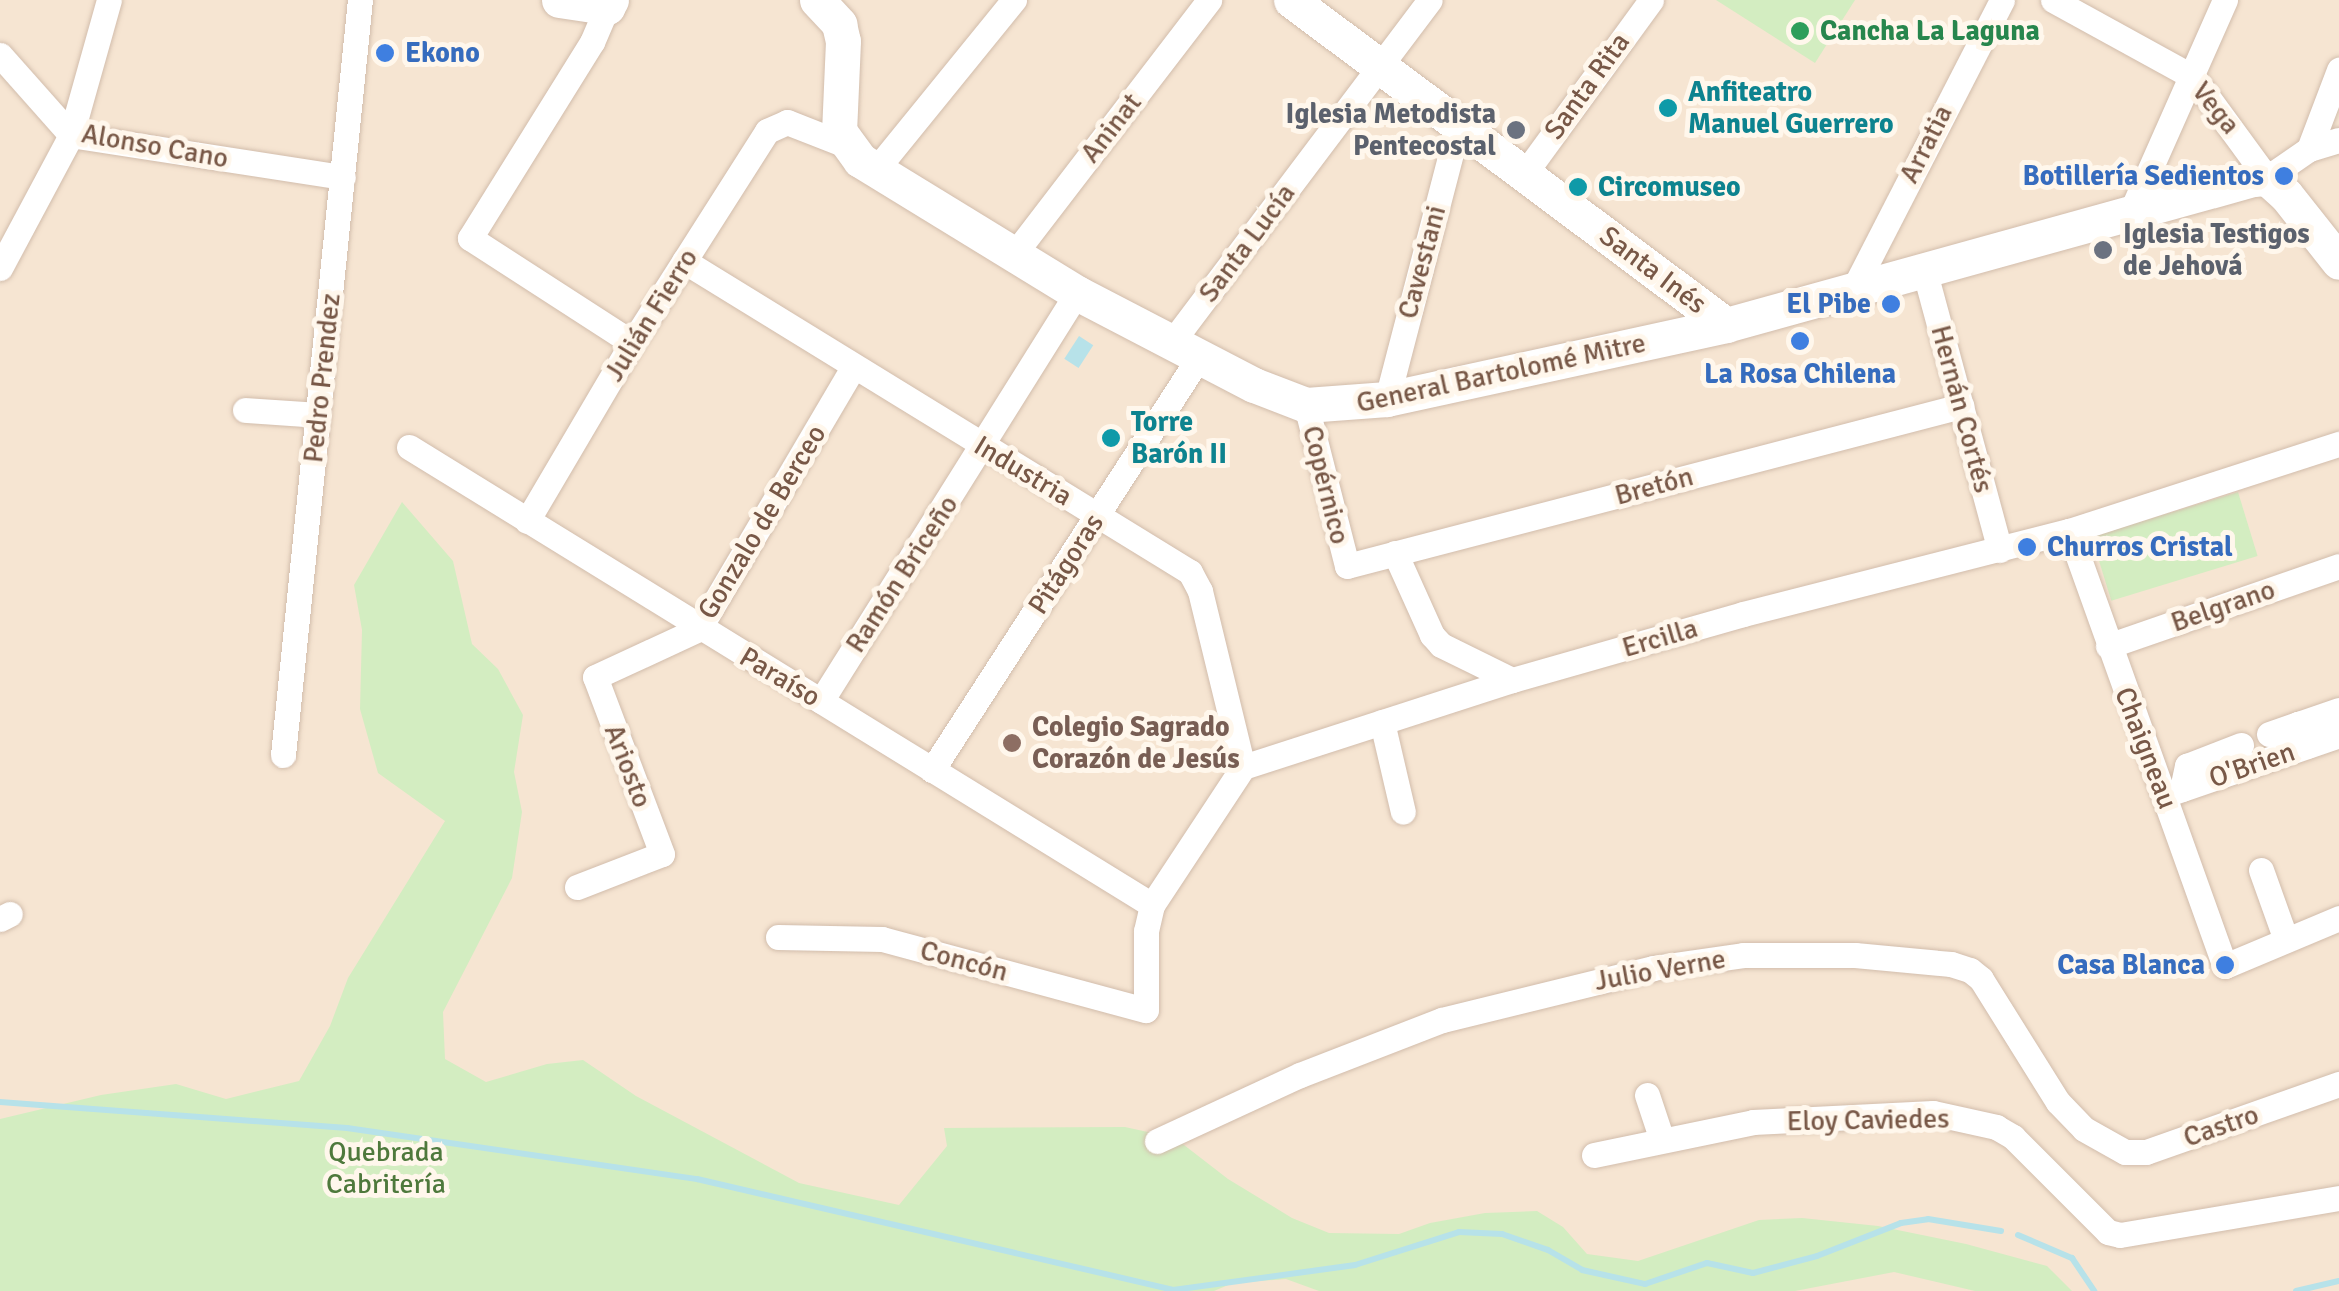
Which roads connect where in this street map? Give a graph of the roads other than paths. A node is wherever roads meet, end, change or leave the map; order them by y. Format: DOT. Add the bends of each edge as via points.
graph roads {
  1 [pos="109,0"];
  2 [pos="360,0"];
  3 [pos="559,0"];
  4 [pos="816,0"];
  5 [pos="1014,0"];
  6 [pos="1209,0"];
  7 [pos="1291,0"];
  8 [pos="1430,0"];
  9 [pos="1650,0"];
  10 [pos="2002,0"];
  11 [pos="2053,0"];
  12 [pos="2225,0"];
  13 [pos="609,4"];
  14 [pos="0,55"];
  15 [pos="1380,67"];
  16 [pos="2339,70"];
  17 [pos="2193,77"];
  18 [pos="788,122"];
  19 [pos="1458,126"];
  20 [pos="71,135"];
  21 [pos="2339,140"];
  22 [pos="848,146"];
  23 [pos="2308,149"];
  24 [pos="874,172"];
  25 [pos="1525,174"];
  26 [pos="343,177"];
  27 [pos="2267,178"];
  28 [pos="2131,212"];
  29 [pos="1012,256"];
  30 [pos="684,262"];
  31 [pos="2339,262"];
  32 [pos="0,268"];
  33 [pos="1924,269"];
  34 [pos="1853,290"];
  35 [pos="1077,293"];
  36 [pos="1726,325"];
  37 [pos="632,343"];
  38 [pos="1185,350"];
  39 [pos="854,368"];
  40 [pos="1387,398"];
  41 [pos="1306,404"];
  42 [pos="1961,406"];
  43 [pos="244,410"];
  44 [pos="318,415"];
  45 [pos="2339,444"];
  46 [pos="409,446"];
  47 [pos="983,446"];
  48 [pos="1098,516"];
  49 [pos="527,521"];
  50 [pos="2069,531"];
  51 [pos="2000,550"];
  52 [pos="1395,553"];
  53 [pos="1347,566"];
  54 [pos="2339,566"];
  55 [pos="699,629"];
  56 [pos="2108,646"];
  57 [pos="595,677"];
  58 [pos="1512,680"];
  59 [pos="820,701"];
  60 [pos="2339,710"];
  61 [pos="1382,722"];
  62 [pos="2269,734"];
  63 [pos="2303,735"];
  64 [pos="2339,735"];
  65 [pos="2241,744"];
  66 [pos="282,755"];
  67 [pos="1243,767"];
  68 [pos="932,770"];
  69 [pos="2173,792"];
  70 [pos="1403,812"];
  71 [pos="2261,870"];
  72 [pos="577,887"];
  73 [pos="1152,905"];
  74 [pos="2339,918"];
  75 [pos="778,937"];
  76 [pos="2286,940"];
  77 [pos="2339,1084"];
  78 [pos="1646,1095"];
  79 [pos="1661,1138"];
  80 [pos="1157,1141"];
  81 [pos="2102,1142"];
  82 [pos="1594,1155"];
  83 [pos="2339,1198"];
  1 -- 20 [label="street"];
  2 -- 26 [label="street, Pedro Prendez"];
  3 -- 13 [label="street"];
  4 -- 22 [label="street" via="839,24 843,41 838,117"];
  5 -- 24 [label="street"];
  6 -- 29 [label="street, Aninat"];
  7 -- 15 [label="street, Santa Inés"];
  8 -- 15 [label="street, Santa Lucía"];
  9 -- 25 [label="street, Santa Rita"];
  10 -- 34 [label="street, Arratia"];
  11 -- 17 [label="street, Vega"];
  12 -- 17 [label="street"];
  13 -- 37 [label="street" via="470,238"];
  14 -- 20 [label="street, Alonso Cano"];
  15 -- 19 [label="street, Santa Inés"];
  15 -- 38 [label="street, Santa Lucía"];
  16 -- 23 [label="street"];
  17 -- 27 [label="street, Vega"];
  17 -- 28 [label="street"];
  18 -- 22 [label="street, General Bartolomé Mitre"];
  18 -- 30 [label="street, Julián Fierro" via="768,131"];
  19 -- 25 [label="street, Santa Inés"];
  19 -- 40 [label="street, Cavestani"];
  20 -- 26 [label="street, Alonso Cano"];
  20 -- 32 [label="street"];
  21 -- 23 [label="street"];
  22 -- 24 [label="street, General Bartolomé Mitre"];
  23 -- 27 [label="street"];
  24 -- 29 [label="street, General Bartolomé Mitre"];
  25 -- 36 [label="street, Santa Inés"];
  26 -- 44 [label="street, Pedro Prendez"];
  27 -- 28 [label="street, General Bartolomé Mitre"];
  27 -- 31 [label="street, Vega"];
  28 -- 33 [label="street, General Bartolomé Mitre"];
  29 -- 35 [label="street, General Bartolomé Mitre"];
  30 -- 37 [label="street, Julián Fierro"];
  30 -- 39 [label="street, Industria"];
  33 -- 34 [label="street, General Bartolomé Mitre"];
  33 -- 42 [label="street, Hernán Cortés"];
  34 -- 36 [label="street, General Bartolomé Mitre"];
  35 -- 38 [label="street, General Bartolomé Mitre"];
  35 -- 47 [label="street, Ramón Briceño"];
  36 -- 40 [label="street, General Bartolomé Mitre"];
  37 -- 49 [label="street, Julián Fierro"];
  38 -- 41 [label="street, General Bartolomé Mitre"];
  38 -- 48 [label="street, Pitágoras"];
  39 -- 47 [label="street, Industria"];
  39 -- 55 [label="street, Gonzalo de Berceo"];
  40 -- 41 [label="street, General Bartolomé Mitre"];
  41 -- 53 [label="street, Copérnico"];
  42 -- 51 [label="street, Hernán Cortés"];
  42 -- 52 [label="street, Bretón"];
  43 -- 44 [label="street"];
  44 -- 66 [label="street, Pedro Prendez"];
  45 -- 50 [label="street, Ercilla"];
  46 -- 49 [label="street, Paraíso"];
  47 -- 48 [label="street, Industria"];
  47 -- 59 [label="street, Ramón Briceño"];
  48 -- 67 [label="street, Industria" via="1197,580"];
  48 -- 68 [label="street, Pitágoras"];
  49 -- 55 [label="street, Paraíso"];
  50 -- 51 [label="street, Ercilla"];
  50 -- 56 [label="street, Chaigneau"];
  51 -- 58 [label="street, Ercilla"];
  52 -- 53 [label="street, Bretón"];
  52 -- 58 [label="street, Copérnico" via="1432,636"];
  54 -- 56 [label="street, Belgrano"];
  55 -- 57 [label="street, Gonzalo de Berceo"];
  55 -- 59 [label="street, Paraíso"];
  56 -- 69 [label="street, Chaigneau"];
  57 -- 72 [label="street, Ariosto" via="662,854"];
  58 -- 61 [label="street, Ercilla"];
  59 -- 68 [label="street, Paraíso"];
  60 -- 63 [label="street"];
  61 -- 67 [label="street, Ercilla"];
  61 -- 70 [label="street"];
  62 -- 63 [label="street"];
  63 -- 64 [label="street, O'Brien"];
  63 -- 69 [label="street, O'Brien"];
  65 -- 69 [label="street" via="2187,766"];
  67 -- 73 [label="street"];
  68 -- 73 [label="street, Paraíso"];
  69 -- 76 [label="street, Chaigneau" via="2225,966"];
  71 -- 76 [label="street"];
  73 -- 75 [label="street, Concón" via="1146,1010 882,939"];
  74 -- 76 [label="street"];
  77 -- 81 [label="street, Castro" via="2146,1152"];
  78 -- 79 [label="street"];
  79 -- 82 [label="street, Eloy Caviedes"];
  79 -- 83 [label="street, Eloy Caviedes" via="1753,1122 1959,1116 2013,1137 2108,1232 2120,1234"];
  80 -- 81 [label="street, Julio Verne" via="1442,1020 1653,968 1743,955 1856,955 1970,970 2058,1102"];
}
